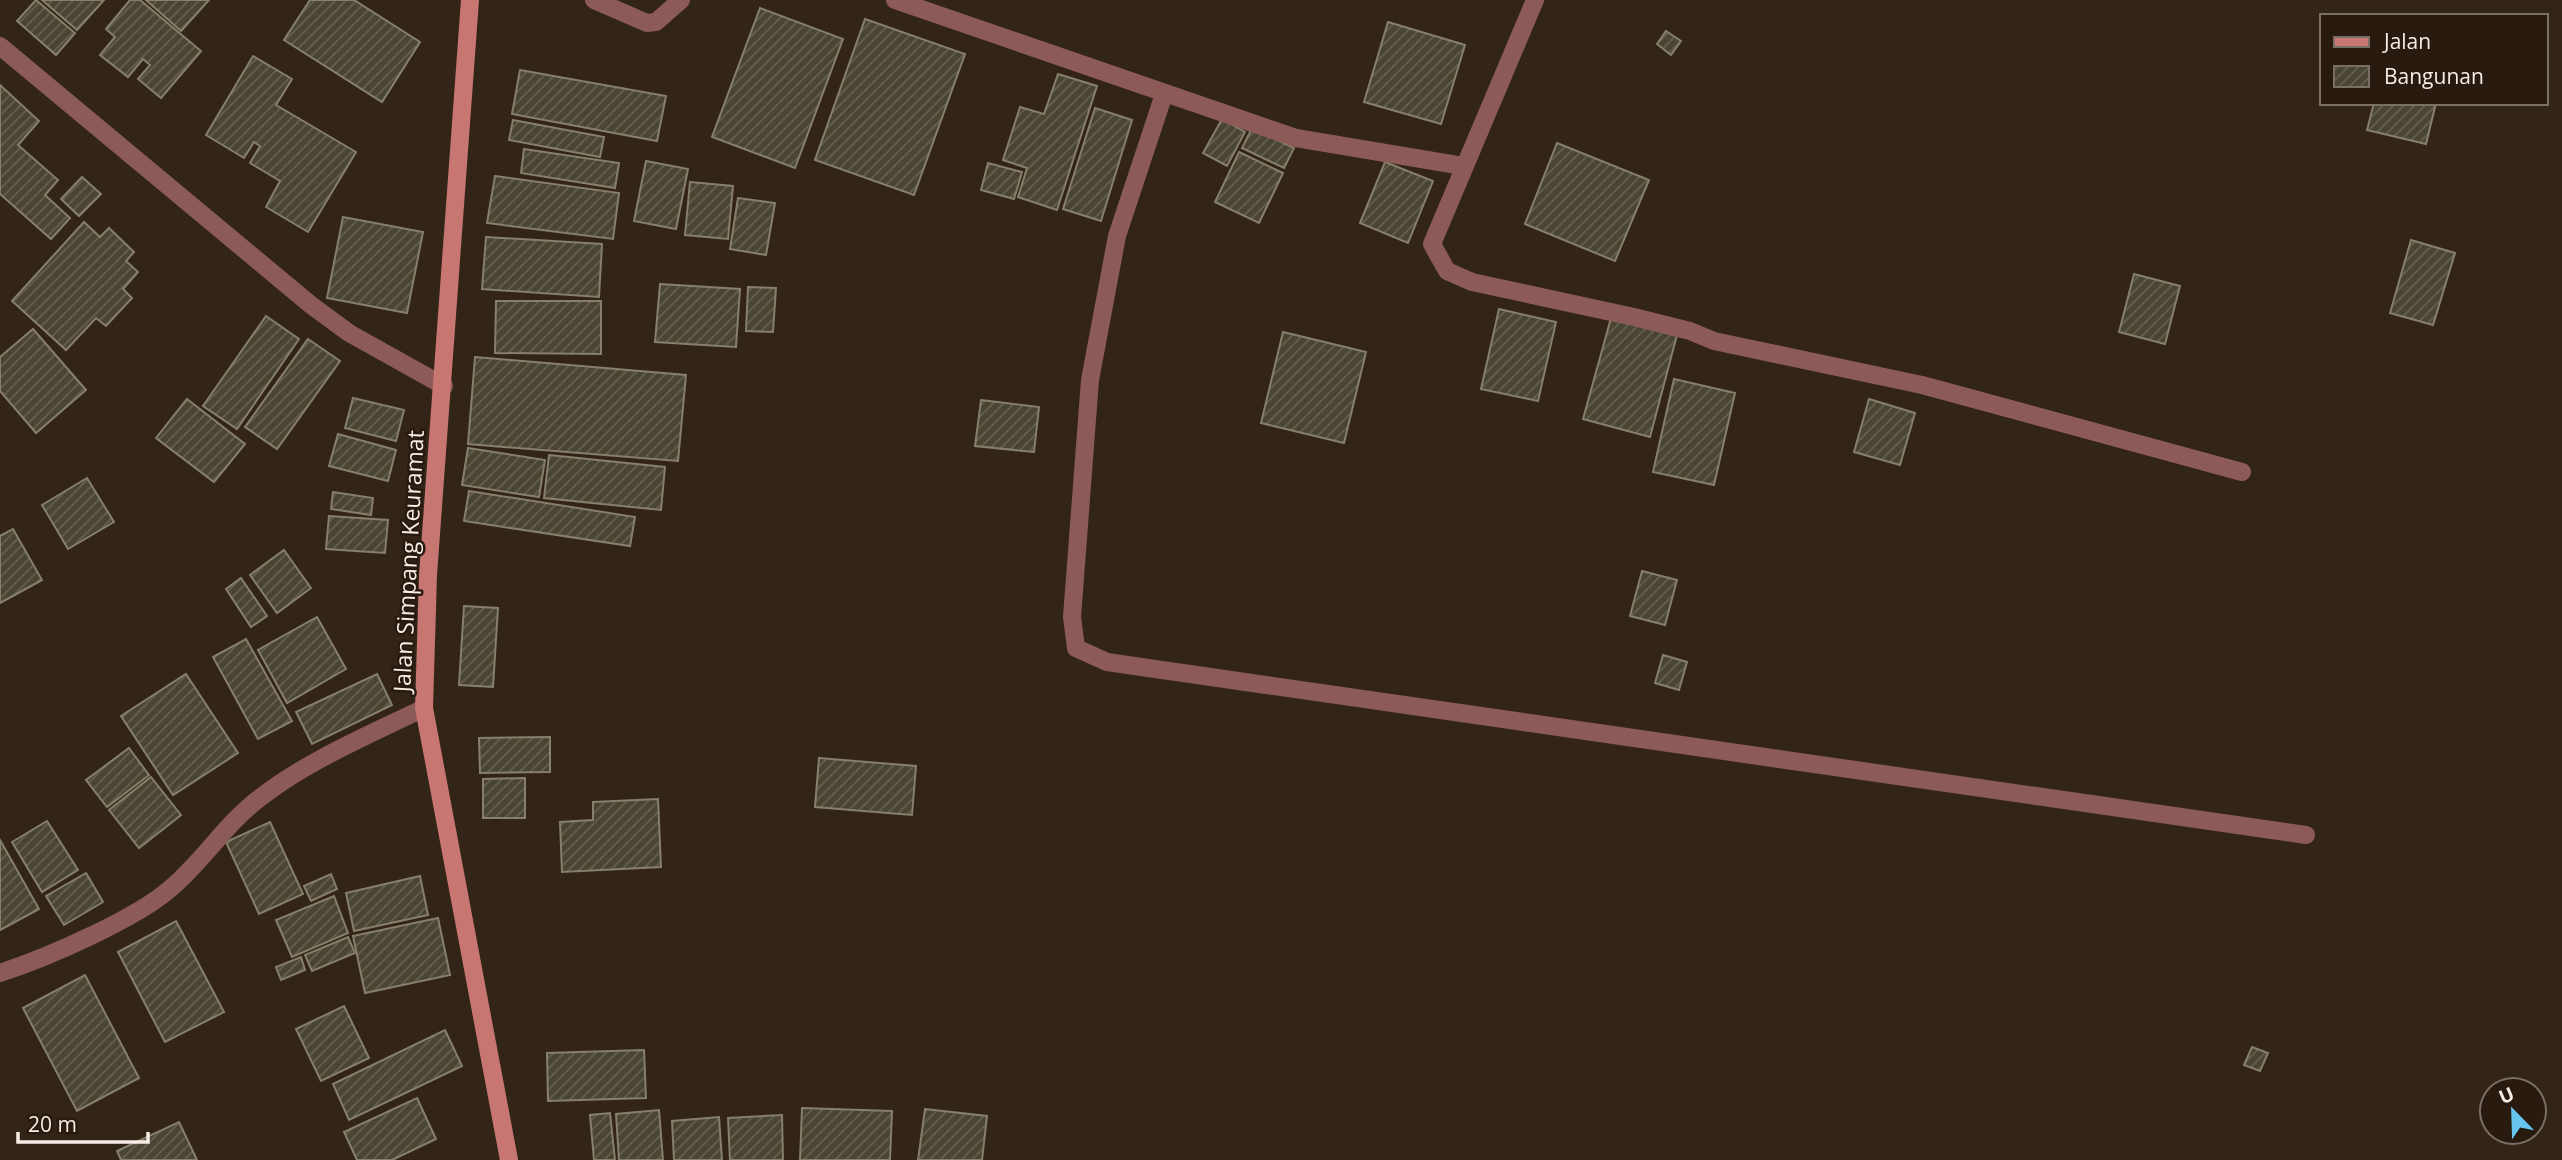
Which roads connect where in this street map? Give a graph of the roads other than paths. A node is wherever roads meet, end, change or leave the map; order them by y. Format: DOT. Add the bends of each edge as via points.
graph roads {
  1 [pos="470,0"];
  2 [pos="594,0"];
  3 [pos="681,0"];
  4 [pos="895,0"];
  5 [pos="1535,0"];
  6 [pos="0,46"];
  7 [pos="1164,94"];
  8 [pos="1464,166"];
  9 [pos="444,386"];
  10 [pos="2242,472"];
  11 [pos="424,708"];
  12 [pos="2306,835"];
  13 [pos="0,973"];
  14 [pos="509,1160"];
  1 -- 9 [label="main road, Jalan Simpang Keuramat"];
  2 -- 3 [label="street" via="647,23 656,22"];
  4 -- 7 [label="street"];
  5 -- 8 [label="street"];
  6 -- 9 [label="street" via="311,305 349,333"];
  7 -- 8 [label="street" via="1296,138"];
  7 -- 12 [label="street" via="1117,236 1090,380 1072,617 1076,648 1107,662"];
  8 -- 10 [label="street" via="1432,244 1447,271 1472,282 1634,317 1714,341 1922,385"];
  9 -- 11 [label="main road, Jalan Simpang Keuramat" via="428,575"];
  11 -- 13 [label="street" via="336,751 262,796 171,888 138,912"];
  11 -- 14 [label="main road, Jalan Simpang Keuramat"];
}
